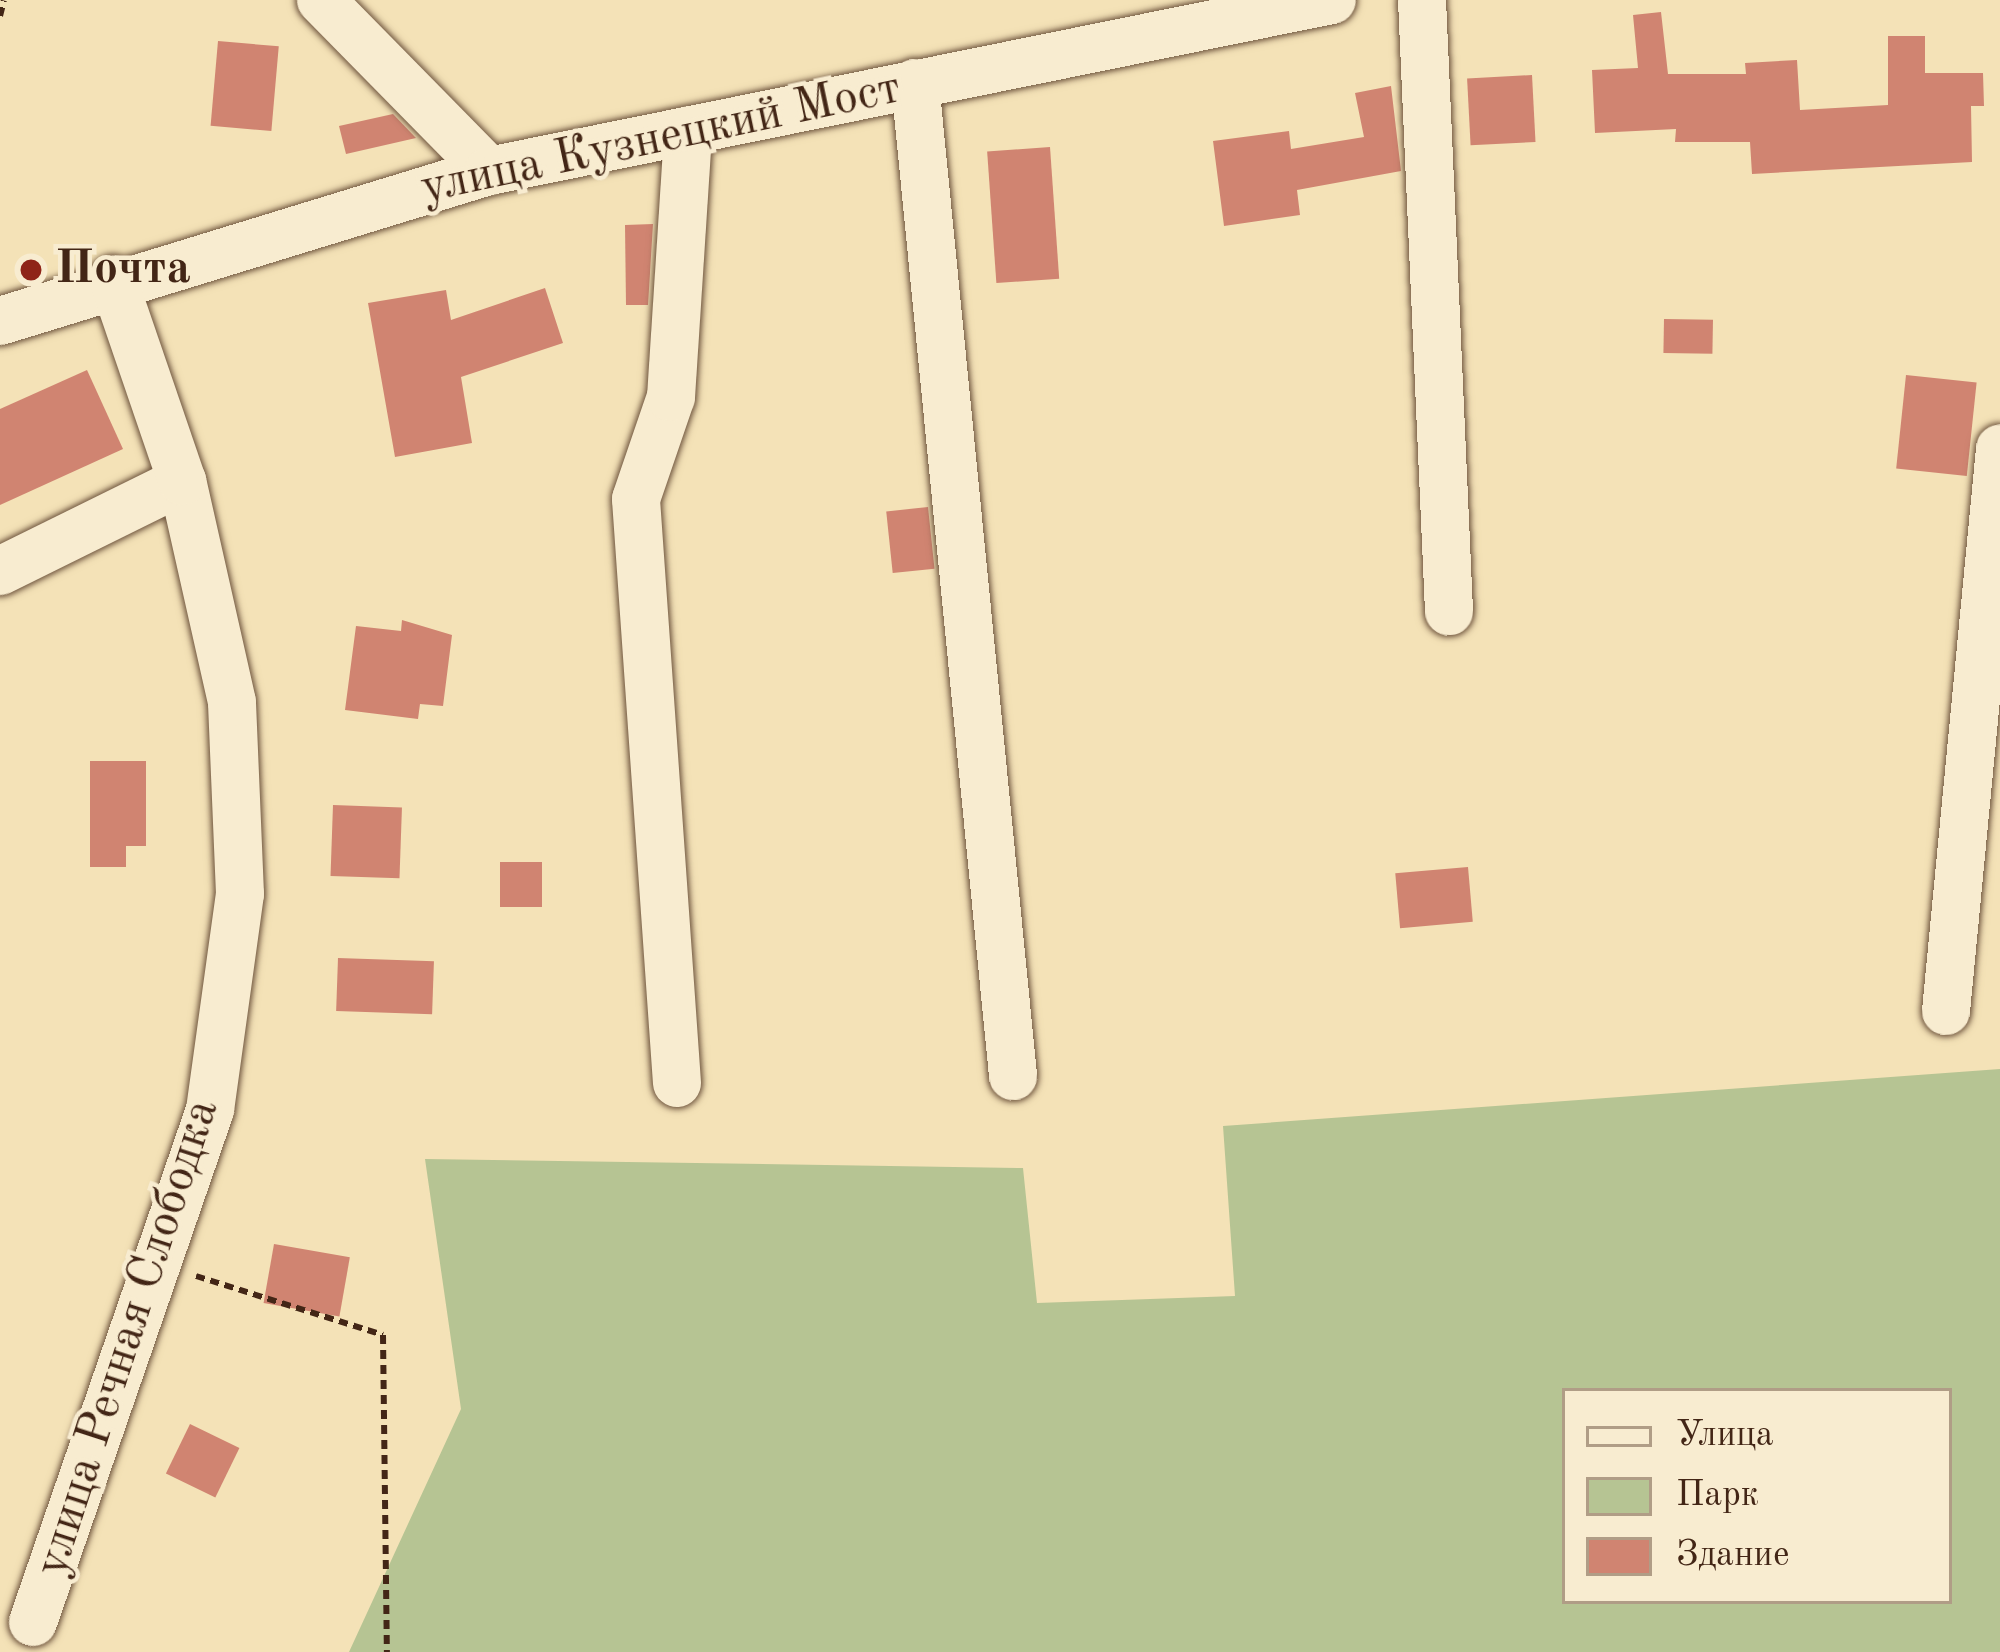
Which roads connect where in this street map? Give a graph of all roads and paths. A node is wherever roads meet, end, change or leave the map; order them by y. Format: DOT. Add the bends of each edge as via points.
graph roads {
  1 [pos="4,0"];
  2 [pos="320,0"];
  3 [pos="1332,0"];
  4 [pos="1422,0"];
  5 [pos="0,16"];
  6 [pos="915,83"];
  7 [pos="688,131"];
  8 [pos="490,171"];
  9 [pos="113,280"];
  10 [pos="0,321"];
  11 [pos="2000,449"];
  12 [pos="182,481"];
  13 [pos="0,571"];
  14 [pos="1449,610"];
  15 [pos="1946,1011"];
  16 [pos="1013,1076"];
  17 [pos="677,1083"];
  18 [pos="157,1264"];
  19 [pos="33,1622"];
  20 [pos="387,1652"];
  1 -- 5 [label="path"];
  2 -- 8 [label="street"];
  3 -- 6 [label="street, улица Кузнецкий Мост"];
  4 -- 14 [label="street"];
  6 -- 7 [label="street, улица Кузнецкий Мост"];
  6 -- 16 [label="street"];
  7 -- 8 [label="street, улица Кузнецкий Мост"];
  7 -- 17 [label="street" via="670,397 635,500"];
  8 -- 9 [label="street, улица Кузнецкий Мост"];
  9 -- 10 [label="street, улица Кузнецкий Мост"];
  9 -- 12 [label="street, улица Речная Слободка"];
  11 -- 15 [label="street"];
  12 -- 13 [label="street"];
  12 -- 18 [label="street, улица Речная Слободка" via="232,702 240,894 210,1110"];
  18 -- 19 [label="street, улица Речная Слободка"];
  18 -- 20 [label="path" via="383,1335"];
}
